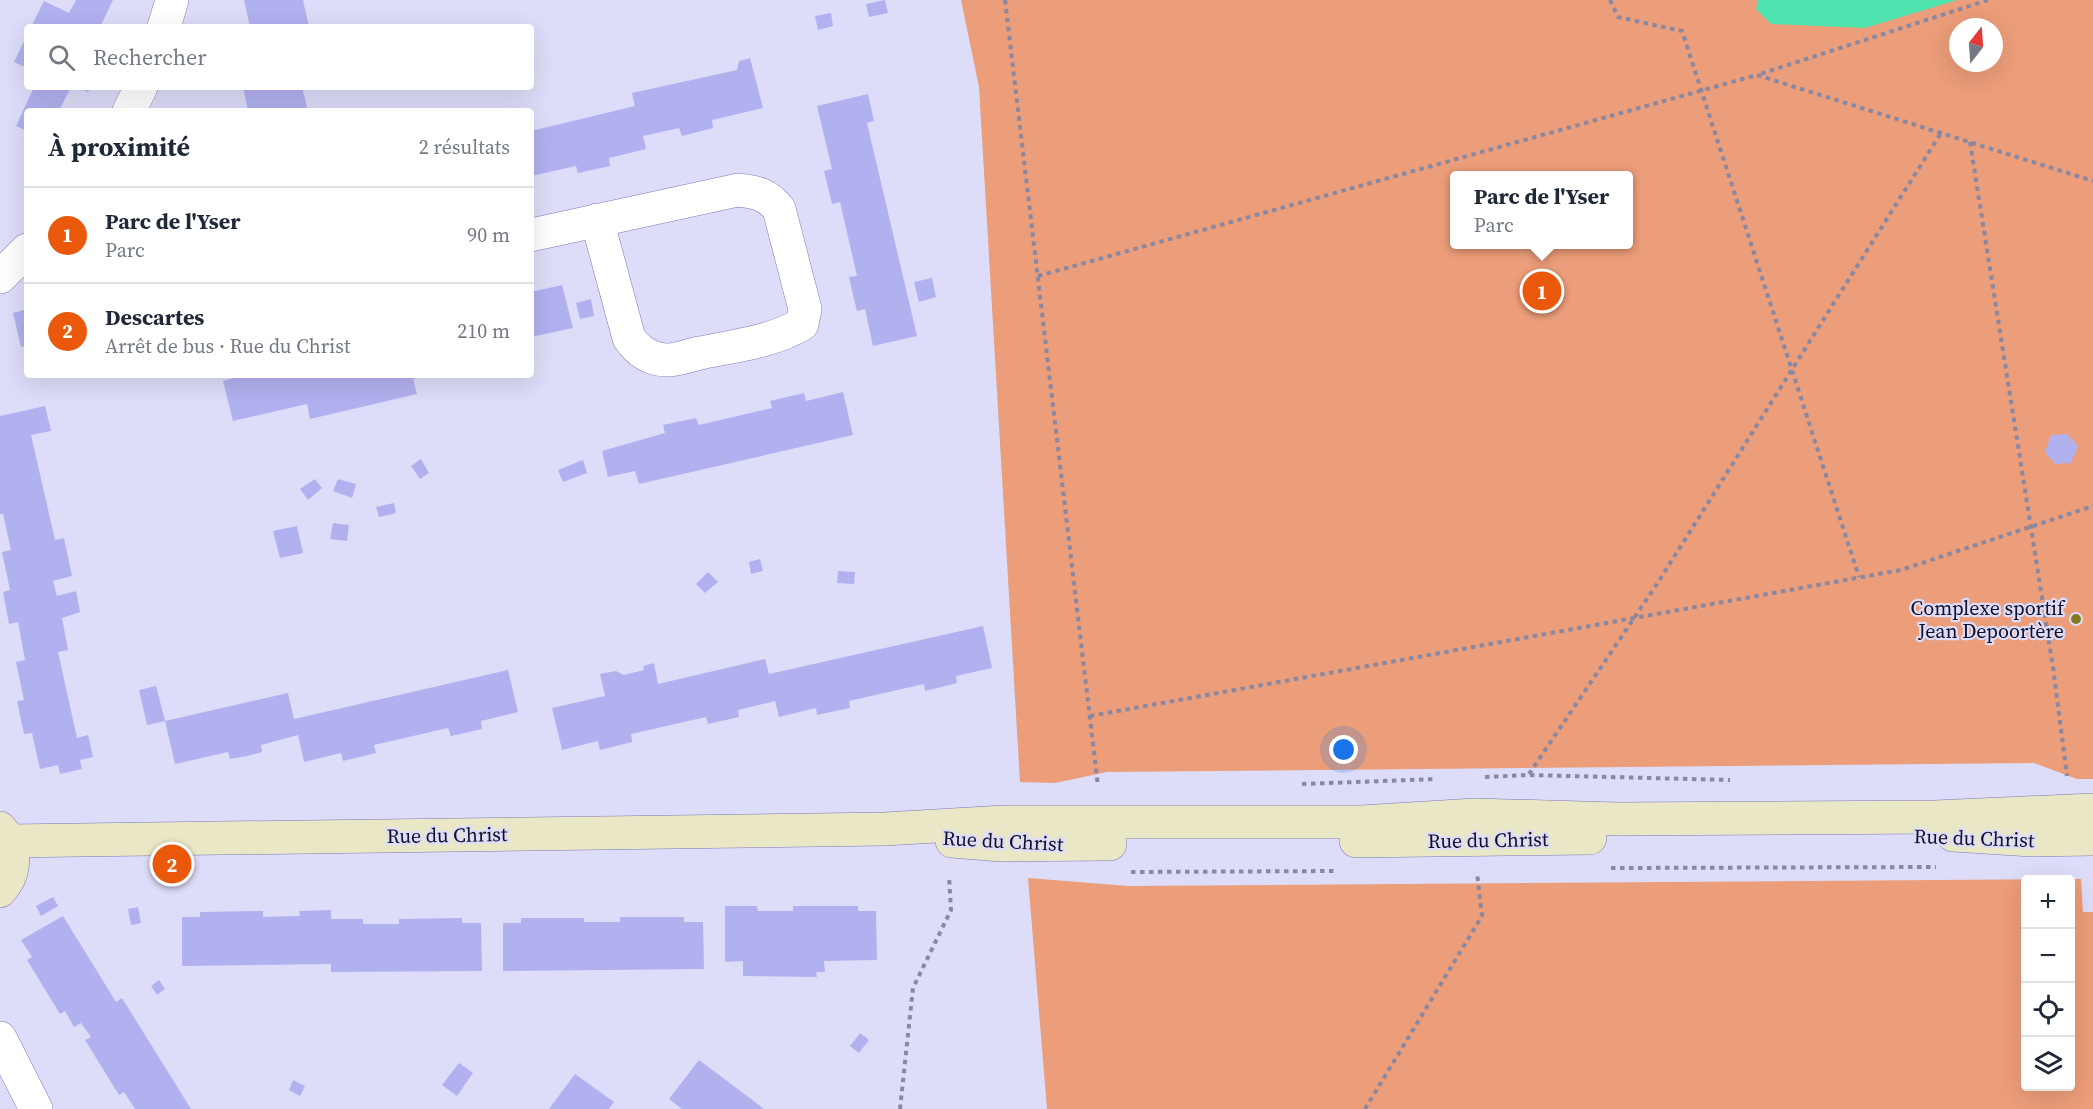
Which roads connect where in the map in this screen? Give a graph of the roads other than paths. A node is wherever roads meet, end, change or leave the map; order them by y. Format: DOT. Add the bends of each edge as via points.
graph roads {
  1 [pos="172,0"];
  2 [pos="165,24"];
  3 [pos="140,90"];
  4 [pos="130,108"];
  5 [pos="597,220"];
  6 [pos="534,235"];
  7 [pos="24,253"];
  8 [pos="0,276"];
  9 [pos="2083,810"];
  10 [pos="885,829"];
  11 [pos="5,834"];
  12 [pos="2093,839"];
  13 [pos="0,891"];
  14 [pos="0,1038"];
  15 [pos="36,1109"];
  1 -- 2 [label="street"];
  3 -- 4 [label="street"];
  5 -- 5 [label="street" via="629,338 637,349 669,360 760,340 802,324 805,309 787,231 779,209 769,197 738,190"];
  5 -- 6 [label="street"];
  7 -- 8 [label="street"];
  9 -- 10 [label="street, Rue du Christ" via="1912,817 1617,819 1475,815 1361,822 1004,822"];
  10 -- 11 [label="street, Rue du Christ"];
  10 -- 12 [label="street, Rue du Christ" via="947,841 1034,845 1954,835"];
  11 -- 13 [label="street" via="14,856 12,871"];
  14 -- 15 [label="street"];
}
